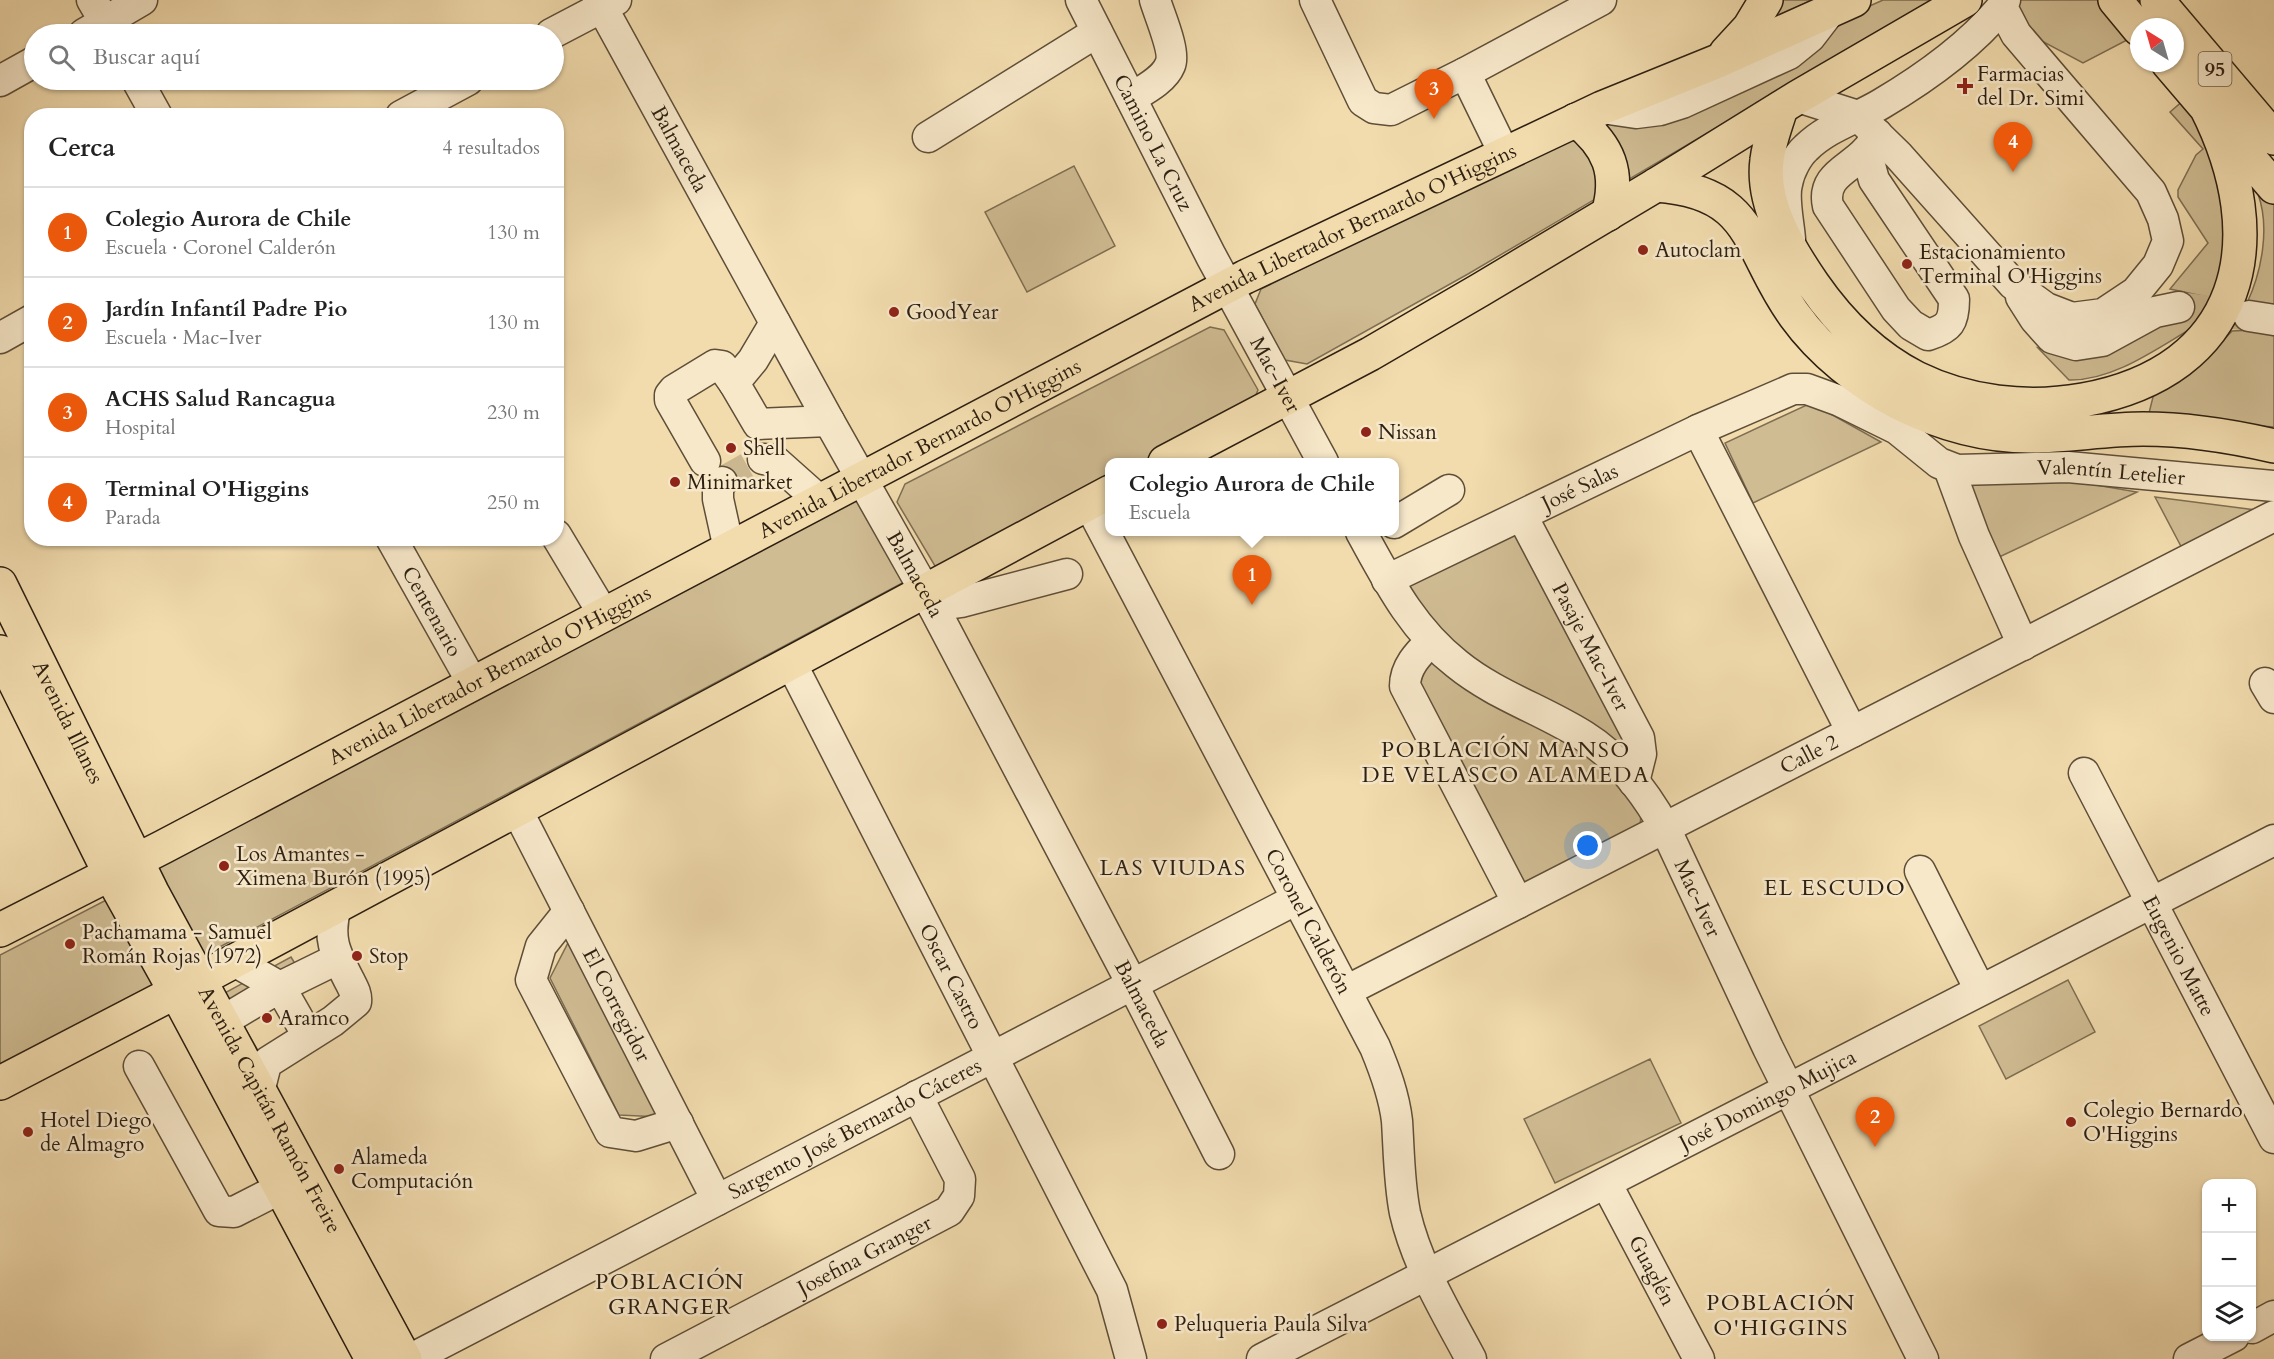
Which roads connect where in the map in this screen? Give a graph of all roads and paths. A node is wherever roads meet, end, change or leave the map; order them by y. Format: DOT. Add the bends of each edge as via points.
graph roads {
  1 [pos="142,0"];
  2 [pos="1081,0"];
  3 [pos="1155,0"];
  4 [pos="1315,0"];
  5 [pos="1601,0"];
  6 [pos="1766,0"];
  7 [pos="1965,0"];
  8 [pos="2115,0"];
  9 [pos="2157,0"];
  10 [pos="605,2"];
  11 [pos="2003,3"];
  12 [pos="1842,6"];
  13 [pos="2130,18"];
  14 [pos="99,23"];
  15 [pos="564,26"];
  16 [pos="1097,32"];
  17 [pos="1718,61"];
  18 [pos="24,68"];
  19 [pos="2176,72"];
  20 [pos="1465,73"];
  21 [pos="0,81"];
  22 [pos="143,90"];
  23 [pos="449,90"];
  24 [pos="1131,98"];
  25 [pos="1789,103"];
  26 [pos="2206,107"];
  27 [pos="153,108"];
  28 [pos="416,108"];
  29 [pos="1589,114"];
  30 [pos="1867,134"];
  31 [pos="928,137"];
  32 [pos="2274,138"];
  33 [pos="1504,153"];
  34 [pos="1656,185"];
  35 [pos="2274,187"];
  36 [pos="1608,214"];
  37 [pos="1790,245"];
  38 [pos="2013,284"];
  39 [pos="1227,287"];
  40 [pos="2179,307"];
  41 [pos="775,323"];
  42 [pos="24,324"];
  43 [pos="0,338"];
  44 [pos="734,383"];
  45 [pos="1287,397"];
  46 [pos="829,421"];
  47 [pos="758,424"];
  48 [pos="1698,430"];
  49 [pos="2274,446"];
  50 [pos="1173,458"];
  51 [pos="1321,458"];
  52 [pos="1949,468"];
  53 [pos="863,479"];
  54 [pos="2274,486"];
  55 [pos="1449,490"];
  56 [pos="1100,497"];
  57 [pos="820,501"];
  58 [pos="1522,516"];
  59 [pos="2274,516"];
  60 [pos="1399,521"];
  61 [pos="1105,526"];
  62 [pos="1107,536"];
  63 [pos="1369,536"];
  64 [pos="395,546"];
  65 [pos="563,546"];
  66 [pos="729,549"];
  67 [pos="1067,574"];
  68 [pos="1387,580"];
  69 [pos="0,584"];
  70 [pos="929,598"];
  71 [pos="604,615"];
  72 [pos="1431,641"];
  73 [pos="2023,645"];
  74 [pos="0,652"];
  75 [pos="791,663"];
  76 [pos="473,684"];
  77 [pos="1852,732"];
  78 [pos="2084,773"];
  79 [pos="1634,782"];
  80 [pos="517,810"];
  81 [pos="1665,828"];
  82 [pos="2274,840"];
  83 [pos="123,867"];
  84 [pos="1920,871"];
  85 [pos="1297,899"];
  86 [pos="2152,902"];
  87 [pos="1518,903"];
  88 [pos="336,907"];
  89 [pos="569,911"];
  90 [pos="2,924"];
  91 [pos="337,959"];
  92 [pos="234,961"];
  93 [pos="1132,985"];
  94 [pos="188,986"];
  95 [pos="280,987"];
  96 [pos="1980,990"];
  97 [pos="1346,992"];
  98 [pos="223,1021"];
  99 [pos="308,1036"];
  100 [pos="993,1057"];
  101 [pos="139,1066"];
  102 [pos="0,1083"];
  103 [pos="260,1088"];
  104 [pos="1789,1089"];
  105 [pos="917,1096"];
  106 [pos="678,1123"];
  107 [pos="2274,1138"];
  108 [pos="1219,1154"];
  109 [pos="1606,1183"];
  110 [pos="281,1188"];
  111 [pos="717,1200"];
  112 [pos="1427,1275"];
  113 [pos="2274,1316"];
  114 [pos="2256,1326"];
  115 [pos="2225,1341"];
  116 [pos="2238,1341"];
  117 [pos="372,1359"];
  118 [pos="405,1359"];
  119 [pos="411,1359"];
  120 [pos="666,1359"];
  121 [pos="1131,1359"];
  122 [pos="1262,1359"];
  123 [pos="1470,1359"];
  124 [pos="1699,1359"];
  125 [pos="1923,1359"];
  126 [pos="2189,1359"];
  127 [pos="2247,1359"];
  1 -- 14 [label="street"];
  2 -- 16 [label="street, Camino La Cruz"];
  3 -- 24 [label="street" via="1171,52 1170,66"];
  4 -- 20 [label="street" via="1356,90 1374,108 1391,110"];
  5 -- 20 [label="street"];
  6 -- 17 [label="main road" via="1749,28"];
  7 -- 25 [label="main road"];
  8 -- 13 [label="main road"];
  9 -- 32 [label="main road, 95"];
  10 -- 15 [label="street"];
  10 -- 41 [label="street, Balmaceda"];
  11 -- 30 [label="street" via="1972,40 1889,99"];
  11 -- 38 [label="street" via="2016,34 2151,192 2168,241 2158,265 2136,292 2103,314 2072,318 2046,308"];
  12 -- 17 [label="main road, Avenida Libertador Bernardo O'Higgins"];
  12 -- 29 [label="street" via="1789,54 1682,103 1636,113"];
  16 -- 24 [label="street, Camino La Cruz"];
  16 -- 31 [label="street"];
  17 -- 29 [label="main road, Avenida Libertador Bernardo O'Higgins"];
  18 -- 21 [label="street"];
  19 -- 26 [label="main road, 95"];
  20 -- 33 [label="street"];
  22 -- 27 [label="street"];
  23 -- 28 [label="street"];
  24 -- 39 [label="street, Camino La Cruz"];
  25 -- 30 [label="street"];
  25 -- 34 [label="main road"];
  25 -- 37 [label="main road" via="1769,150 1767,185 1776,219"];
  26 -- 35 [label="main road, 95"];
  26 -- 37 [label="main road" via="2227,149 2241,194 2245,249 2236,292 2220,322 2198,348 2163,373 2124,390 2072,402 2024,405 1980,400 1936,387 1890,363 1852,332 1825,301"];
  29 -- 33 [label="main road, Avenida Libertador Bernardo O'Higgins"];
  29 -- 36 [label="main road" via="1609,162 1613,188"];
  30 -- 30 [label="street" via="1830,185 1828,206 1896,309 1928,335 1944,330 1954,316 1954,299 1874,180"];
  30 -- 37 [label="street" via="1827,130 1804,149 1786,185"];
  30 -- 38 [label="street"];
  33 -- 39 [label="main road, Avenida Libertador Bernardo O'Higgins"];
  34 -- 36 [label="main road"];
  34 -- 49 [label="main road" via="1699,191 1730,210 1750,235 1785,302 1816,341 1867,383 1926,415 2008,435 2146,429 2221,435"];
  36 -- 45 [label="main road" via="1380,348"];
  38 -- 40 [label="street" via="2052,338 2076,345 2102,341 2155,312"];
  39 -- 45 [label="street, Mac-Iver"];
  39 -- 53 [label="main road, Avenida Libertador Bernardo O'Higgins"];
  41 -- 44 [label="street"];
  41 -- 46 [label="street, Balmaceda"];
  42 -- 43 [label="street"];
  44 -- 47 [label="street"];
  44 -- 66 [label="street" via="722,366 715,365 670,395 715,476"];
  45 -- 50 [label="main road"];
  45 -- 51 [label="street, Mac-Iver"];
  46 -- 47 [label="street"];
  46 -- 53 [label="street, Balmaceda"];
  47 -- 57 [label="street" via="769,460"];
  48 -- 52 [label="street, José Salas" via="1793,389 1807,389 1897,429"];
  48 -- 58 [label="street, José Salas"];
  48 -- 77 [label="street"];
  52 -- 54 [label="street, Valentín Letelier" via="2068,467"];
  52 -- 73 [label="street" via="1974,536"];
  53 -- 57 [label="main road, Avenida Libertador Bernardo O'Higgins"];
  53 -- 70 [label="street, Balmaceda"];
  55 -- 60 [label="street"];
  56 -- 61 [label="street, Coronel Calderón"];
  56 -- 70 [label="main road"];
  57 -- 66 [label="main road, Avenida Libertador Bernardo O'Higgins"];
  58 -- 68 [label="street, José Salas"];
  58 -- 79 [label="street, Pasaje Mac-Iver" via="1639,738 1641,754"];
  59 -- 73 [label="street, Calle 2"];
  62 -- 85 [label="street, Coronel Calderón"];
  63 -- 68 [label="street, Mac-Iver"];
  64 -- 76 [label="street, Centenario"];
  65 -- 71 [label="street"];
  66 -- 71 [label="main road, Avenida Libertador Bernardo O'Higgins"];
  67 -- 70 [label="street" via="962,602"];
  68 -- 72 [label="street, Mac-Iver"];
  69 -- 83 [label="main road, Avenida Illanes"];
  70 -- 75 [label="main road"];
  70 -- 93 [label="street, Balmaceda"];
  71 -- 76 [label="main road, Avenida Libertador Bernardo O'Higgins"];
  72 -- 79 [label="street, Mac-Iver" via="1479,680 1593,741"];
  72 -- 87 [label="street" via="1412,662 1405,686"];
  73 -- 77 [label="street, Calle 2"];
  74 -- 83 [label="main road, Avenida Illanes"];
  75 -- 80 [label="main road"];
  75 -- 100 [label="street, Oscar Castro"];
  76 -- 83 [label="main road, Avenida Libertador Bernardo O'Higgins"];
  77 -- 81 [label="street, Calle 2"];
  78 -- 86 [label="street, Eugenio Matte"];
  79 -- 81 [label="street, Mac-Iver"];
  80 -- 88 [label="main road"];
  80 -- 89 [label="street, El Corregidor"];
  81 -- 87 [label="street, Calle 2"];
  81 -- 104 [label="street, Mac-Iver"];
  82 -- 86 [label="street, José Domingo Mujica"];
  83 -- 90 [label="main road, Avenida Libertador Bernardo O'Higgins"];
  83 -- 94 [label="main road, Avenida Capitán Ramón Freire"];
  84 -- 96 [label="street"];
  85 -- 93 [label="street, Sargento José Bernardo Cáceres"];
  85 -- 97 [label="street, Coronel Calderón"];
  86 -- 96 [label="street, José Domingo Mujica"];
  86 -- 107 [label="street, Eugenio Matte"];
  87 -- 97 [label="street, Calle 2"];
  88 -- 91 [label="street" via="331,935"];
  88 -- 92 [label="main road"];
  89 -- 106 [label="street, El Corregidor"];
  89 -- 106 [label="street" via="541,946 531,980 610,1132 636,1136"];
  91 -- 95 [label="street"];
  91 -- 99 [label="street" via="357,995 356,1002"];
  92 -- 94 [label="main road"];
  92 -- 95 [label="street"];
  93 -- 100 [label="street, Sargento José Bernardo Cáceres"];
  93 -- 108 [label="street, Balmaceda"];
  94 -- 98 [label="main road, Avenida Capitán Ramón Freire"];
  94 -- 102 [label="main road"];
  94 -- 110 [label="main road, Avenida Capitán Ramón Freire"];
  95 -- 98 [label="street"];
  95 -- 99 [label="street"];
  96 -- 104 [label="street, José Domingo Mujica"];
  97 -- 112 [label="street, Coronel Calderón" via="1389,1083 1397,1120 1405,1211"];
  98 -- 103 [label="main road, Avenida Capitán Ramón Freire"];
  99 -- 103 [label="street" via="268,1062"];
  100 -- 105 [label="street, Sargento José Bernardo Cáceres"];
  100 -- 121 [label="street, Oscar Castro" via="1112,1290"];
  101 -- 110 [label="street" via="219,1210 234,1212"];
  103 -- 118 [label="main road, Avenida Capitán Ramón Freire"];
  104 -- 109 [label="street, José Domingo Mujica"];
  104 -- 125 [label="street, Mac-Iver"];
  105 -- 111 [label="street, Sargento José Bernardo Cáceres"];
  105 -- 120 [label="street, Josefina Granger" via="960,1179 959,1196 949,1211"];
  106 -- 111 [label="street, El Corregidor"];
  109 -- 112 [label="street, José Domingo Mujica"];
  109 -- 124 [label="street, Guaglén"];
  110 -- 117 [label="main road, Avenida Capitán Ramón Freire"];
  111 -- 119 [label="street, Sargento José Bernardo Cáceres"];
  112 -- 122 [label="street, José Domingo Mujica"];
  112 -- 123 [label="street, Coronel Calderón"];
  113 -- 114 [label="street"];
  115 -- 126 [label="street"];
  116 -- 127 [label="street"];
}
